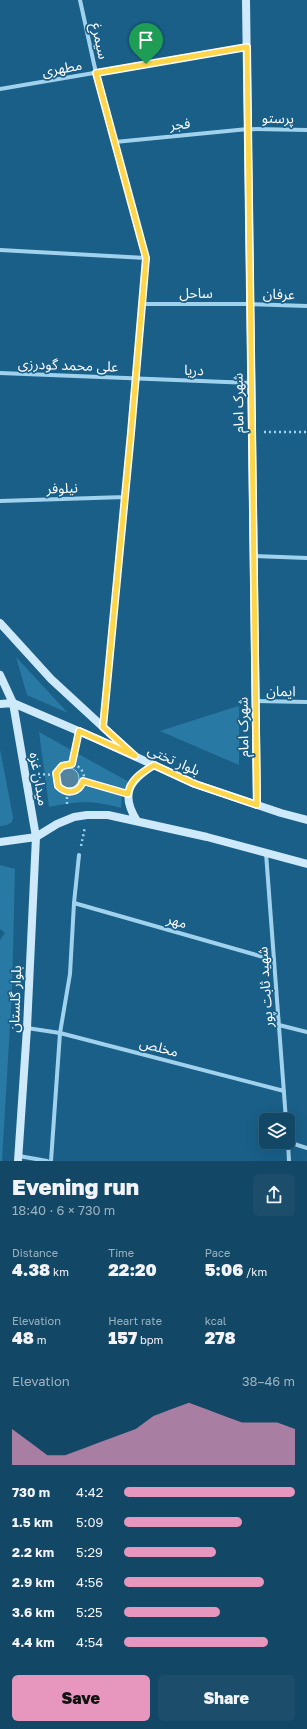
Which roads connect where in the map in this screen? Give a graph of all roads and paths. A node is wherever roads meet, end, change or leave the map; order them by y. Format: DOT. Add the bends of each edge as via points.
graph roads {
  1 [pos="80,0"];
  2 [pos="246,0"];
  3 [pos="247,47"];
  4 [pos="96,73"];
  5 [pos="0,89"];
  6 [pos="248,128"];
  7 [pos="307,130"];
  8 [pos="114,142"];
  9 [pos="0,250"];
  10 [pos="146,258"];
  11 [pos="142,304"];
  12 [pos="250,304"];
  13 [pos="307,306"];
  14 [pos="0,373"];
  15 [pos="136,379"];
  16 [pos="251,383"];
  17 [pos="252,431"];
  18 [pos="307,432"];
  19 [pos="125,497"];
  20 [pos="0,501"];
  21 [pos="254,556"];
  22 [pos="307,558"];
  23 [pos="0,623"];
  24 [pos="0,675"];
  25 [pos="256,701"];
  26 [pos="307,702"];
  27 [pos="13,703"];
  28 [pos="0,704"];
  29 [pos="103,727"];
  30 [pos="79,731"];
  31 [pos="135,756"];
  32 [pos="72,764"];
  33 [pos="154,765"];
  34 [pos="25,773"];
  35 [pos="56,775"];
  36 [pos="83,781"];
  37 [pos="128,794"];
  38 [pos="257,805"];
  39 [pos="87,815"];
  40 [pos="307,820"];
  41 [pos="137,821"];
  42 [pos="36,837"];
  43 [pos="0,842"];
  44 [pos="266,853"];
  45 [pos="79,855"];
  46 [pos="307,864"];
  47 [pos="74,903"];
  48 [pos="274,960"];
  49 [pos="279,1025"];
  50 [pos="27,1028"];
  51 [pos="307,1032"];
  52 [pos="60,1033"];
  53 [pos="284,1091"];
  54 [pos="286,1113"];
  55 [pos="295,1144"];
  56 [pos="307,1148"];
  57 [pos="288,1149"];
  58 [pos="18,1158"];
  59 [pos="47,1161"];
  60 [pos="51,1161"];
  61 [pos="289,1161"];
  1 -- 4 [label="street, سیمرغ"];
  2 -- 3 [label="main road, شهرک امام"];
  3 -- 4 [label="street, مطهری"];
  3 -- 6 [label="main road, شهرک امام"];
  4 -- 5 [label="street, مطهری"];
  4 -- 8 [label="street, سیمرغ"];
  6 -- 7 [label="street, پرستو"];
  6 -- 8 [label="street, فجر"];
  6 -- 12 [label="main road, شهرک امام"];
  8 -- 10 [label="street, سیمرغ"];
  9 -- 10 [label="street"];
  10 -- 11 [label="street, سیمرغ"];
  11 -- 12 [label="street, ساحل"];
  11 -- 15 [label="street, سیمرغ"];
  12 -- 13 [label="street, عرفان"];
  12 -- 16 [label="main road, شهرک امام"];
  14 -- 15 [label="street, علی محمد گودرزی"];
  15 -- 16 [label="street, دریا"];
  15 -- 19 [label="street, سیمرغ"];
  16 -- 17 [label="main road, شهرک امام"];
  17 -- 18 [label="path"];
  17 -- 21 [label="main road, شهرک امام"];
  19 -- 20 [label="street, نیلوفر"];
  19 -- 29 [label="street, سیمرغ"];
  21 -- 22 [label="street"];
  21 -- 25 [label="main road, شهرک امام"];
  23 -- 29 [label="main road" via="51,679"];
  24 -- 27 [label="main road"];
  25 -- 26 [label="street, ایمان"];
  25 -- 38 [label="main road, شهرک امام"];
  27 -- 28 [label="main road"];
  27 -- 30 [label="main road, بلوار تختی"];
  27 -- 34 [label="main road, میدان غزه"];
  29 -- 31 [label="main road"];
  30 -- 31 [label="main road, بلوار تختی"];
  30 -- 32 [label="path"];
  31 -- 33 [label="main road, بلوار تختی"];
  32 -- 35 [label="path" via="62,766"];
  32 -- 36 [label="path" via="82,772"];
  33 -- 37 [label="main road" via="134,780"];
  33 -- 38 [label="main road, بلوار تختی" via="195,784"];
  34 -- 35 [label="path"];
  34 -- 42 [label="main road, میدان غزه"];
  35 -- 36 [label="path" via="58,786 65,792 74,792"];
  36 -- 37 [label="path"];
  37 -- 41 [label="main road" via="130,808"];
  38 -- 40 [label="main road, بلوار تختی"];
  39 -- 41 [label="main road" via="108,815"];
  39 -- 42 [label="main road" via="67,820"];
  39 -- 45 [label="path"];
  41 -- 44 [label="main road"];
  42 -- 43 [label="main road"];
  42 -- 50 [label="main road, بلوار گلستان"];
  44 -- 46 [label="main road"];
  44 -- 48 [label="street, شهید ثابت پور"];
  45 -- 47 [label="street"];
  47 -- 48 [label="street, مهر"];
  47 -- 52 [label="street" via="70,974"];
  48 -- 49 [label="street, شهید ثابت پور"];
  49 -- 51 [label="street"];
  49 -- 53 [label="street, شهید ثابت پور"];
  50 -- 52 [label="street, مخلص"];
  50 -- 58 [label="main road, بلوار گلستان"];
  52 -- 53 [label="street, مخلص"];
  52 -- 60 [label="street"];
  53 -- 54 [label="street, شهید ثابت پور"];
  55 -- 56 [label="street"];
  57 -- 61 [label="street"];
  58 -- 59 [label="street"];
}
